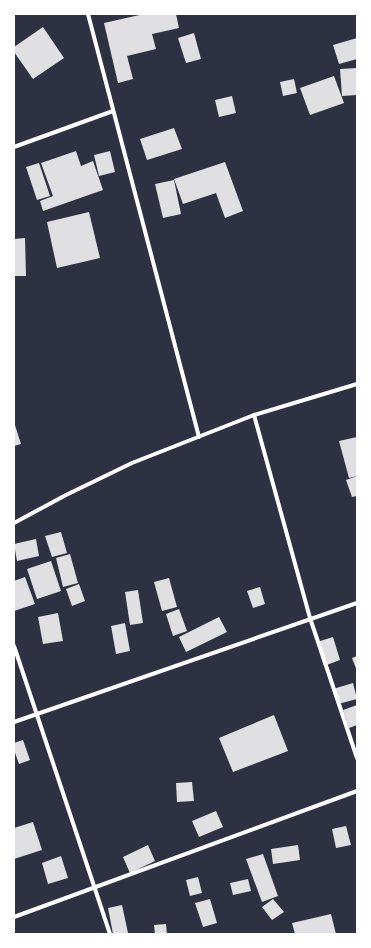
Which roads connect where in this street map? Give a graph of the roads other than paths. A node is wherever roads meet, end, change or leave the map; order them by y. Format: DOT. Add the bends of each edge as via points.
graph roads {
  1 [pos="88,14"];
  2 [pos="113,111"];
  3 [pos="14,147"];
  4 [pos="357,384"];
  5 [pos="254,415"];
  6 [pos="199,437"];
  7 [pos="14,523"];
  8 [pos="357,603"];
  9 [pos="310,618"];
  10 [pos="14,646"];
  11 [pos="36,714"];
  12 [pos="14,722"];
  13 [pos="357,758"];
  14 [pos="357,791"];
  15 [pos="95,888"];
  16 [pos="14,917"];
  17 [pos="110,934"];
  1 -- 2 [label="street"];
  2 -- 3 [label="street"];
  2 -- 6 [label="street"];
  4 -- 5 [label="street"];
  5 -- 6 [label="street"];
  5 -- 9 [label="street"];
  6 -- 7 [label="street" via="132,463"];
  8 -- 9 [label="street"];
  9 -- 11 [label="street"];
  9 -- 13 [label="street"];
  10 -- 11 [label="street"];
  11 -- 12 [label="street"];
  11 -- 15 [label="street"];
  14 -- 15 [label="street"];
  15 -- 16 [label="street"];
  15 -- 17 [label="street"];
}
